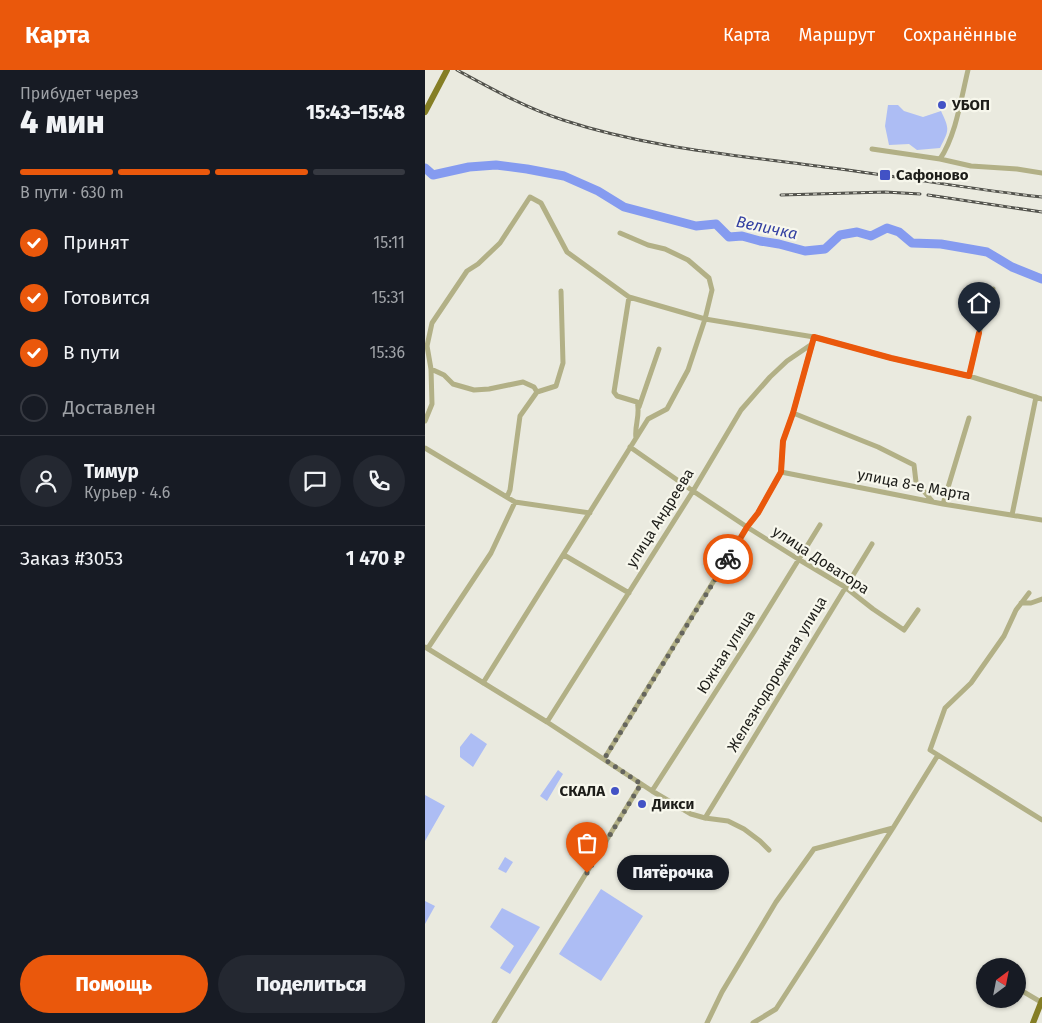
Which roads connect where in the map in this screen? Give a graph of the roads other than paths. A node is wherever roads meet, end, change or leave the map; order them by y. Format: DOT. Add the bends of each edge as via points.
graph roads {
  1 [pos="447,70"];
  2 [pos="968,70"];
  3 [pos="425,112"];
  4 [pos="872,149"];
  5 [pos="940,159"];
  6 [pos="1042,173"];
  7 [pos="620,233"];
  8 [pos="993,289"];
  9 [pos="561,291"];
  10 [pos="629,297"];
  11 [pos="705,319"];
  12 [pos="814,337"];
  13 [pos="812,344"];
  14 [pos="659,348"];
  15 [pos="431,369"];
  16 [pos="969,376"];
  17 [pos="1042,391"];
  18 [pos="537,392"];
  19 [pos="1039,398"];
  20 [pos="639,408"];
  21 [pos="793,413"];
  22 [pos="969,418"];
  23 [pos="425,421"];
  24 [pos="636,438"];
  25 [pos="425,448"];
  26 [pos="630,448"];
  27 [pos="781,472"];
  28 [pos="693,491"];
  29 [pos="507,497"];
  30 [pos="515,502"];
  31 [pos="934,502"];
  32 [pos="943,504"];
  33 [pos="590,513"];
  34 [pos="1012,516"];
  35 [pos="1042,520"];
  36 [pos="820,525"];
  37 [pos="747,527"];
  38 [pos="872,544"];
  39 [pos="564,555"];
  40 [pos="798,559"];
  41 [pos="845,587"];
  42 [pos="629,593"];
  43 [pos="1029,593"];
  44 [pos="1042,599"];
  45 [pos="1021,604"];
  46 [pos="918,610"];
  47 [pos="426,648"];
  48 [pos="483,683"];
  49 [pos="547,722"];
  50 [pos="938,755"];
  51 [pos="604,759"];
  52 [pos="641,784"];
  53 [pos="651,792"];
  54 [pos="705,818"];
  55 [pos="1042,820"];
  56 [pos="893,828"];
  57 [pos="769,850"];
  58 [pos="1026,993"];
  59 [pos="1042,1001"];
  60 [pos="494,1023"];
  61 [pos="707,1023"];
  62 [pos="753,1023"];
  63 [pos="1033,1023"];
  1 -- 3 [label="main road"];
  2 -- 5 [label="street" via="952,136"];
  4 -- 5 [label="street"];
  5 -- 6 [label="street" via="971,166"];
  7 -- 11 [label="street" via="688,260 709,278 712,290"];
  8 -- 16 [label="street"];
  9 -- 18 [label="street" via="563,363 556,386"];
  10 -- 11 [label="street"];
  10 -- 15 [label="street" via="567,252 541,203 529,197 501,243 467,271 432,323 427,346"];
  10 -- 20 [label="street" via="614,392 637,402"];
  11 -- 12 [label="street"];
  11 -- 24 [label="street" via="688,370 667,409 648,419"];
  12 -- 13 [label="street"];
  12 -- 16 [label="street"];
  13 -- 21 [label="street"];
  13 -- 28 [label="street, улица Андреева" via="770,376 741,410"];
  14 -- 20 [label="street"];
  15 -- 18 [label="street" via="453,384 473,390 523,382"];
  15 -- 23 [label="street" via="432,404"];
  16 -- 19 [label="street"];
  17 -- 19 [label="street"];
  18 -- 29 [label="street" via="520,416"];
  19 -- 34 [label="street"];
  20 -- 24 [label="street"];
  21 -- 27 [label="street" via="783,441"];
  21 -- 31 [label="street" via="878,447 913,465 916,482"];
  22 -- 32 [label="street"];
  24 -- 26 [label="street"];
  25 -- 29 [label="street"];
  26 -- 28 [label="street, улица Доватора"];
  26 -- 33 [label="street"];
  27 -- 31 [label="street, улица 8-е Марта"];
  27 -- 37 [label="street"];
  28 -- 37 [label="street, улица Доватора"];
  28 -- 42 [label="street, улица Андреева"];
  29 -- 30 [label="street"];
  30 -- 33 [label="street"];
  30 -- 47 [label="street" via="491,553"];
  31 -- 32 [label="street, улица 8-е Марта"];
  32 -- 34 [label="street, улица 8-е Марта"];
  33 -- 39 [label="street"];
  34 -- 35 [label="street, улица 8-е Марта"];
  36 -- 40 [label="street, Южная улица"];
  37 -- 40 [label="street, улица Доватора"];
  37 -- 51 [label="street"];
  38 -- 41 [label="street, Железнодорожная улица"];
  39 -- 42 [label="street"];
  39 -- 48 [label="street"];
  40 -- 41 [label="street, улица Доватора"];
  40 -- 53 [label="street, Южная улица"];
  41 -- 46 [label="street, улица Доватора" via="904,630"];
  41 -- 54 [label="street, Железнодорожная улица"];
  42 -- 49 [label="street, улица Андреева"];
  43 -- 45 [label="street"];
  44 -- 45 [label="street"];
  45 -- 50 [label="street" via="1004,636 971,683 945,708 930,750"];
  47 -- 48 [label="street"];
  48 -- 49 [label="street"];
  49 -- 51 [label="street"];
  50 -- 55 [label="street"];
  50 -- 56 [label="street"];
  51 -- 52 [label="street"];
  52 -- 53 [label="street"];
  52 -- 60 [label="street"];
  53 -- 54 [label="street"];
  54 -- 57 [label="street" via="728,821 744,829"];
  56 -- 61 [label="street" via="813,850 776,902"];
  56 -- 62 [label="street" via="776,1009"];
  58 -- 59 [label="street"];
  59 -- 63 [label="main road"];
}
